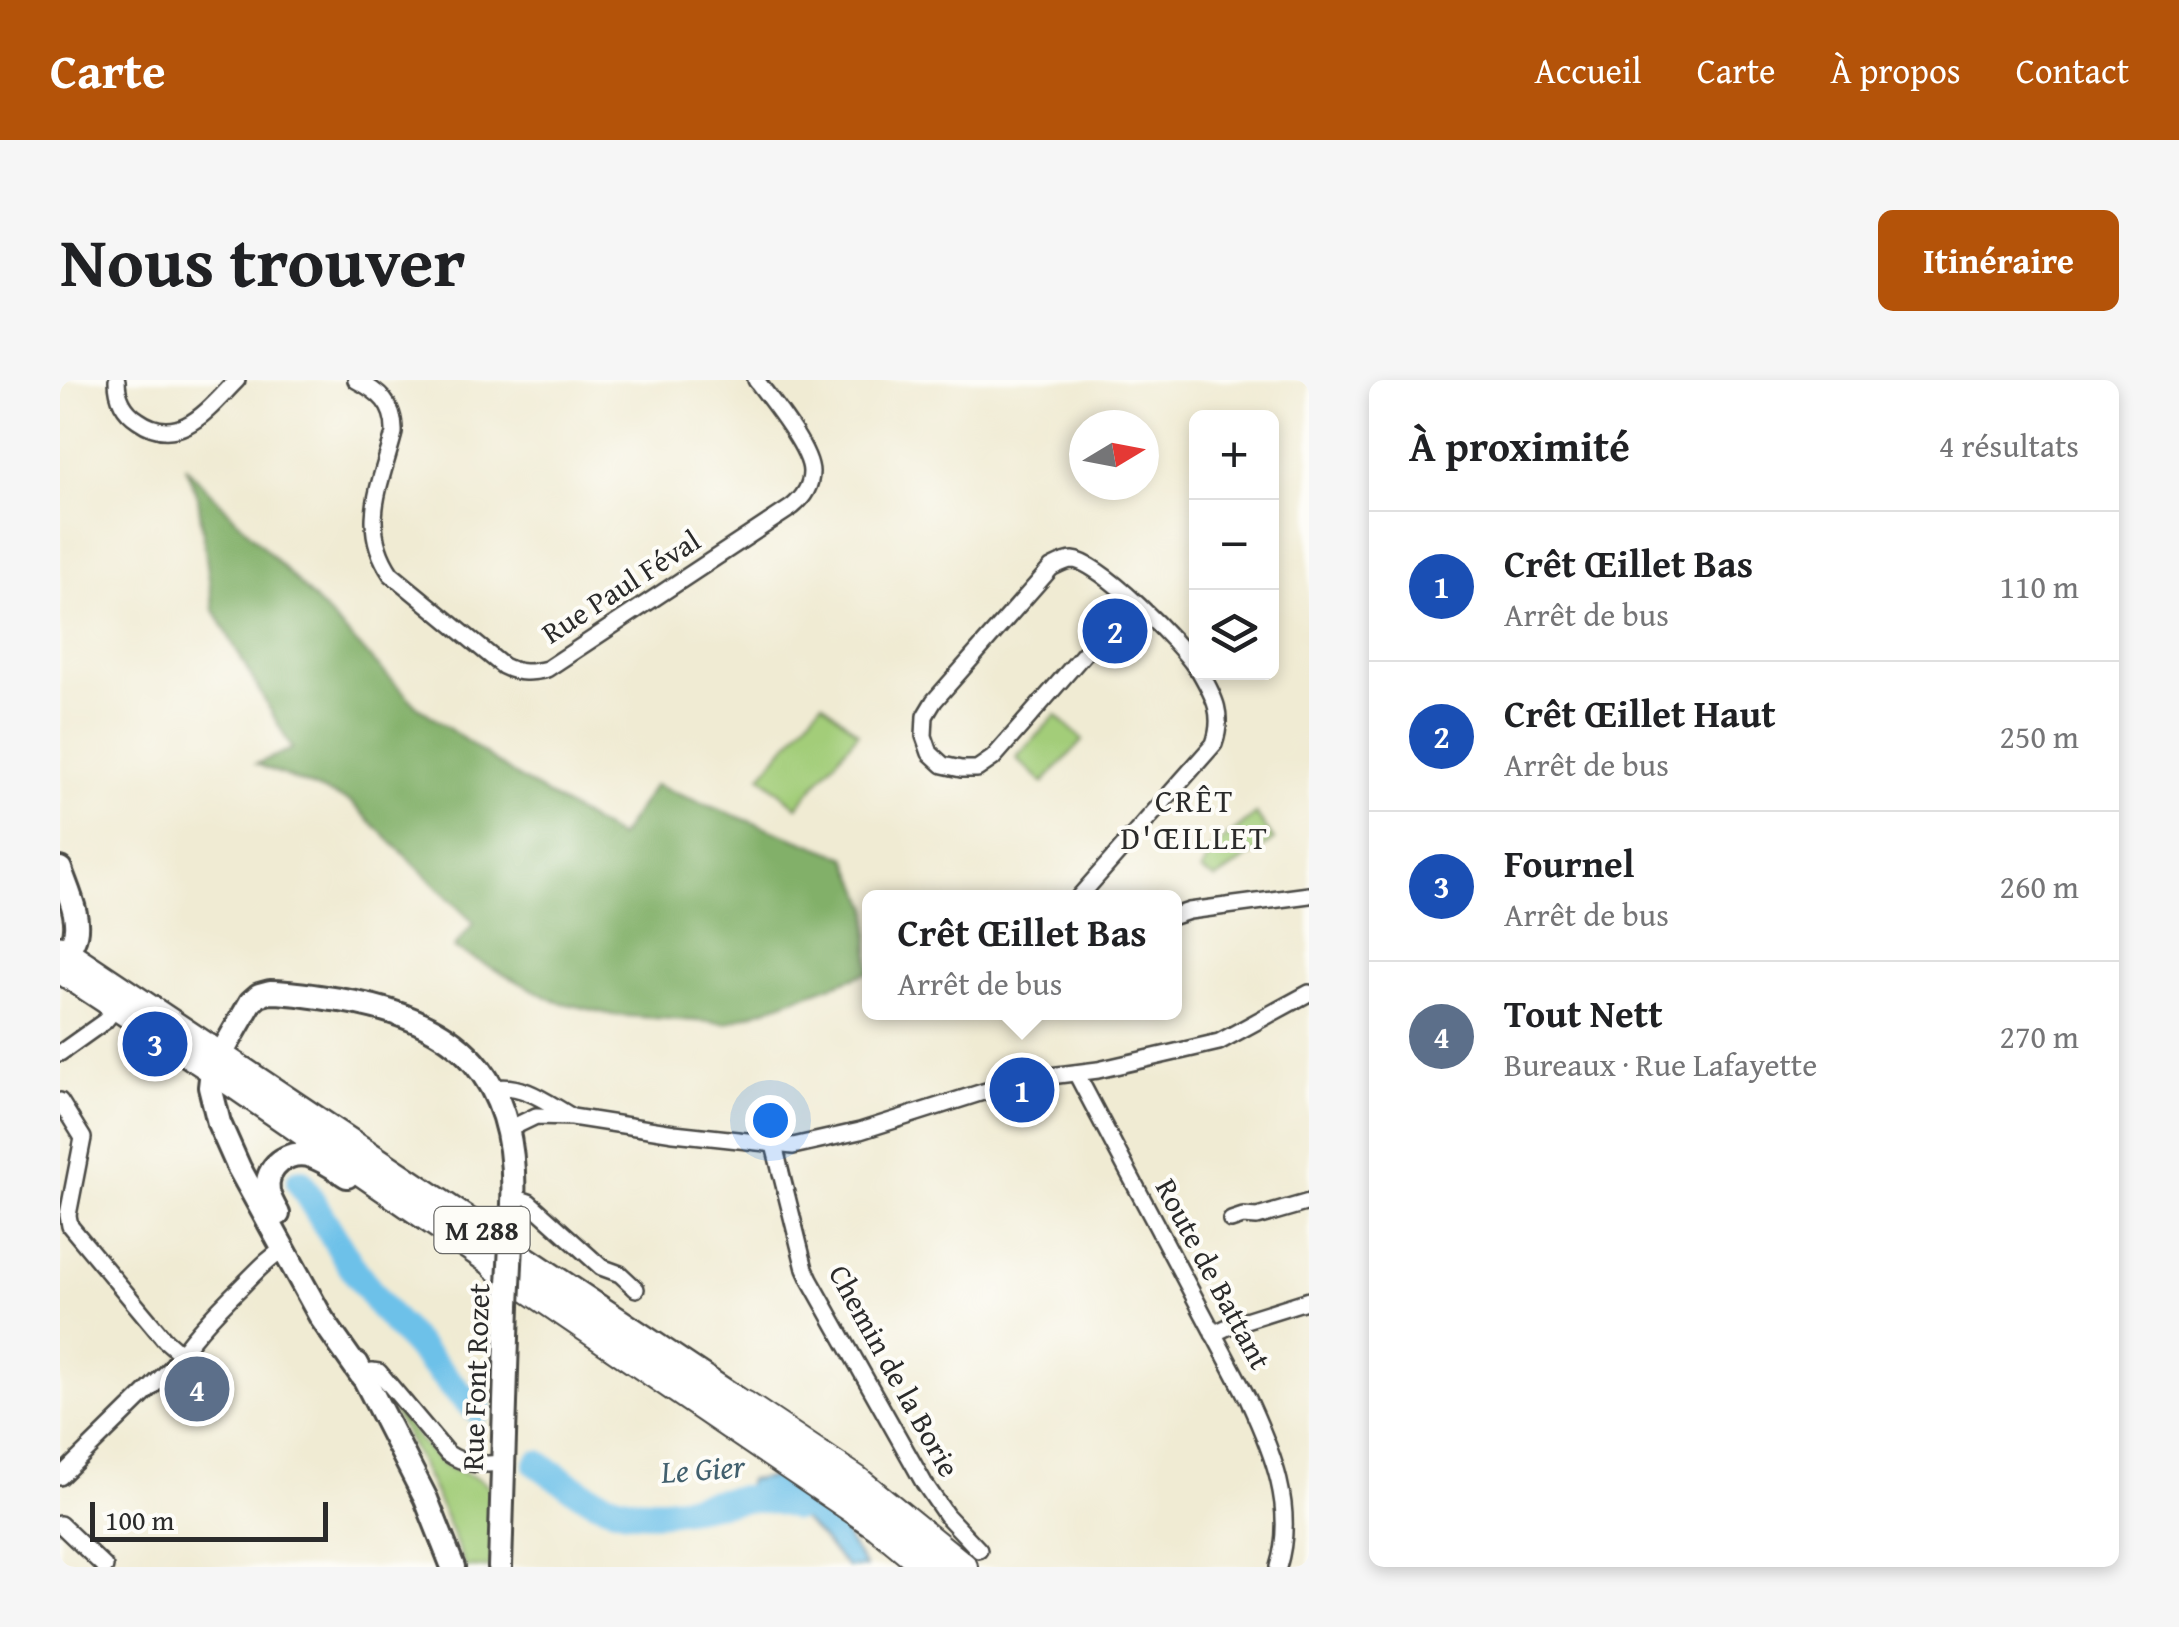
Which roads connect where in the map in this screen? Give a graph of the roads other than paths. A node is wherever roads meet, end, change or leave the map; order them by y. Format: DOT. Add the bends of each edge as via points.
graph roads {
  1 [pos="117,380"];
  2 [pos="237,380"];
  3 [pos="356,380"];
  4 [pos="756,380"];
  5 [pos="1130,600"];
  6 [pos="1189,657"];
  7 [pos="1203,680"];
  8 [pos="60,869"];
  9 [pos="1085,890"];
  10 [pos="1309,895"];
  11 [pos="1182,914"];
  12 [pos="62,958"];
  13 [pos="1309,992"];
  14 [pos="121,1000"];
  15 [pos="60,1053"];
  16 [pos="216,1062"];
  17 [pos="1076,1073"];
  18 [pos="494,1088"];
  19 [pos="60,1101"];
  20 [pos="572,1116"];
  21 [pos="509,1129"];
  22 [pos="774,1145"];
  23 [pos="514,1201"];
  24 [pos="1309,1202"];
  25 [pos="65,1206"];
  26 [pos="1231,1220"];
  27 [pos="284,1249"];
  28 [pos="470,1249"];
  29 [pos="495,1265"];
  30 [pos="317,1282"];
  31 [pos="636,1289"];
  32 [pos="1309,1300"];
  33 [pos="1213,1334"];
  34 [pos="180,1353"];
  35 [pos="362,1376"];
  36 [pos="744,1404"];
  37 [pos="504,1463"];
  38 [pos="60,1477"];
  39 [pos="60,1524"];
  40 [pos="971,1559"];
  41 [pos="105,1567"];
  42 [pos="453,1567"];
  43 [pos="500,1567"];
  44 [pos="928,1567"];
  45 [pos="1278,1567"];
  1 -- 2 [label="street" via="124,408 163,430 190,424"];
  3 -- 4 [label="street, Rue Paul Féval" via="386,400 395,421 373,515 379,556 391,574 515,672 547,669 803,497 809,460"];
  5 -- 5 [label="street" via="993,758 961,769 944,766 930,752 925,716 934,701 1051,568 1072,560 1084,564"];
  5 -- 6 [label="street"];
  7 -- 9 [label="street" via="1218,711 1214,744"];
  8 -- 12 [label="main road" via="76,921"];
  10 -- 11 [label="street"];
  12 -- 14 [label="main road, M 288"];
  13 -- 17 [label="street" via="1219,1042"];
  14 -- 15 [label="street" via="105,1021"];
  14 -- 16 [label="main road, M 288"];
  16 -- 18 [label="main road" via="251,1002 286,992 414,1019 476,1062"];
  16 -- 27 [label="main road" via="210,1086 219,1123"];
  16 -- 28 [label="main road, M 288"];
  16 -- 36 [label="main road, M 288"];
  17 -- 22 [label="street" via="1002,1086 832,1138"];
  17 -- 33 [label="street, Route de Battant"];
  18 -- 20 [label="street" via="529,1091"];
  18 -- 21 [label="main road, Rue Font Rozet"];
  19 -- 25 [label="street" via="83,1138"];
  20 -- 21 [label="street" via="536,1116"];
  20 -- 22 [label="street"];
  21 -- 23 [label="main road, Rue Font Rozet"];
  22 -- 40 [label="street, Chemin de la Borie" via="810,1280"];
  23 -- 31 [label="street" via="529,1202 601,1268"];
  23 -- 37 [label="main road, Rue Font Rozet, bridge"];
  24 -- 26 [label="street"];
  25 -- 34 [label="street" via="76,1236"];
  27 -- 30 [label="main road"];
  27 -- 34 [label="street"];
  27 -- 35 [label="main road"];
  28 -- 29 [label="main road"];
  28 -- 30 [label="main road" via="314,1156 289,1156 268,1175 268,1193"];
  29 -- 44 [label="highway, M 288" via="877,1525"];
  30 -- 35 [label="main road"];
  32 -- 33 [label="street"];
  33 -- 45 [label="street, Route de Battant" via="1248,1398 1280,1481"];
  34 -- 38 [label="street"];
  35 -- 37 [label="street" via="379,1372 458,1461"];
  35 -- 42 [label="main road"];
  36 -- 40 [label="highway, M 288"];
  37 -- 43 [label="main road, Rue Font Rozet"];
  39 -- 41 [label="street"];
}
